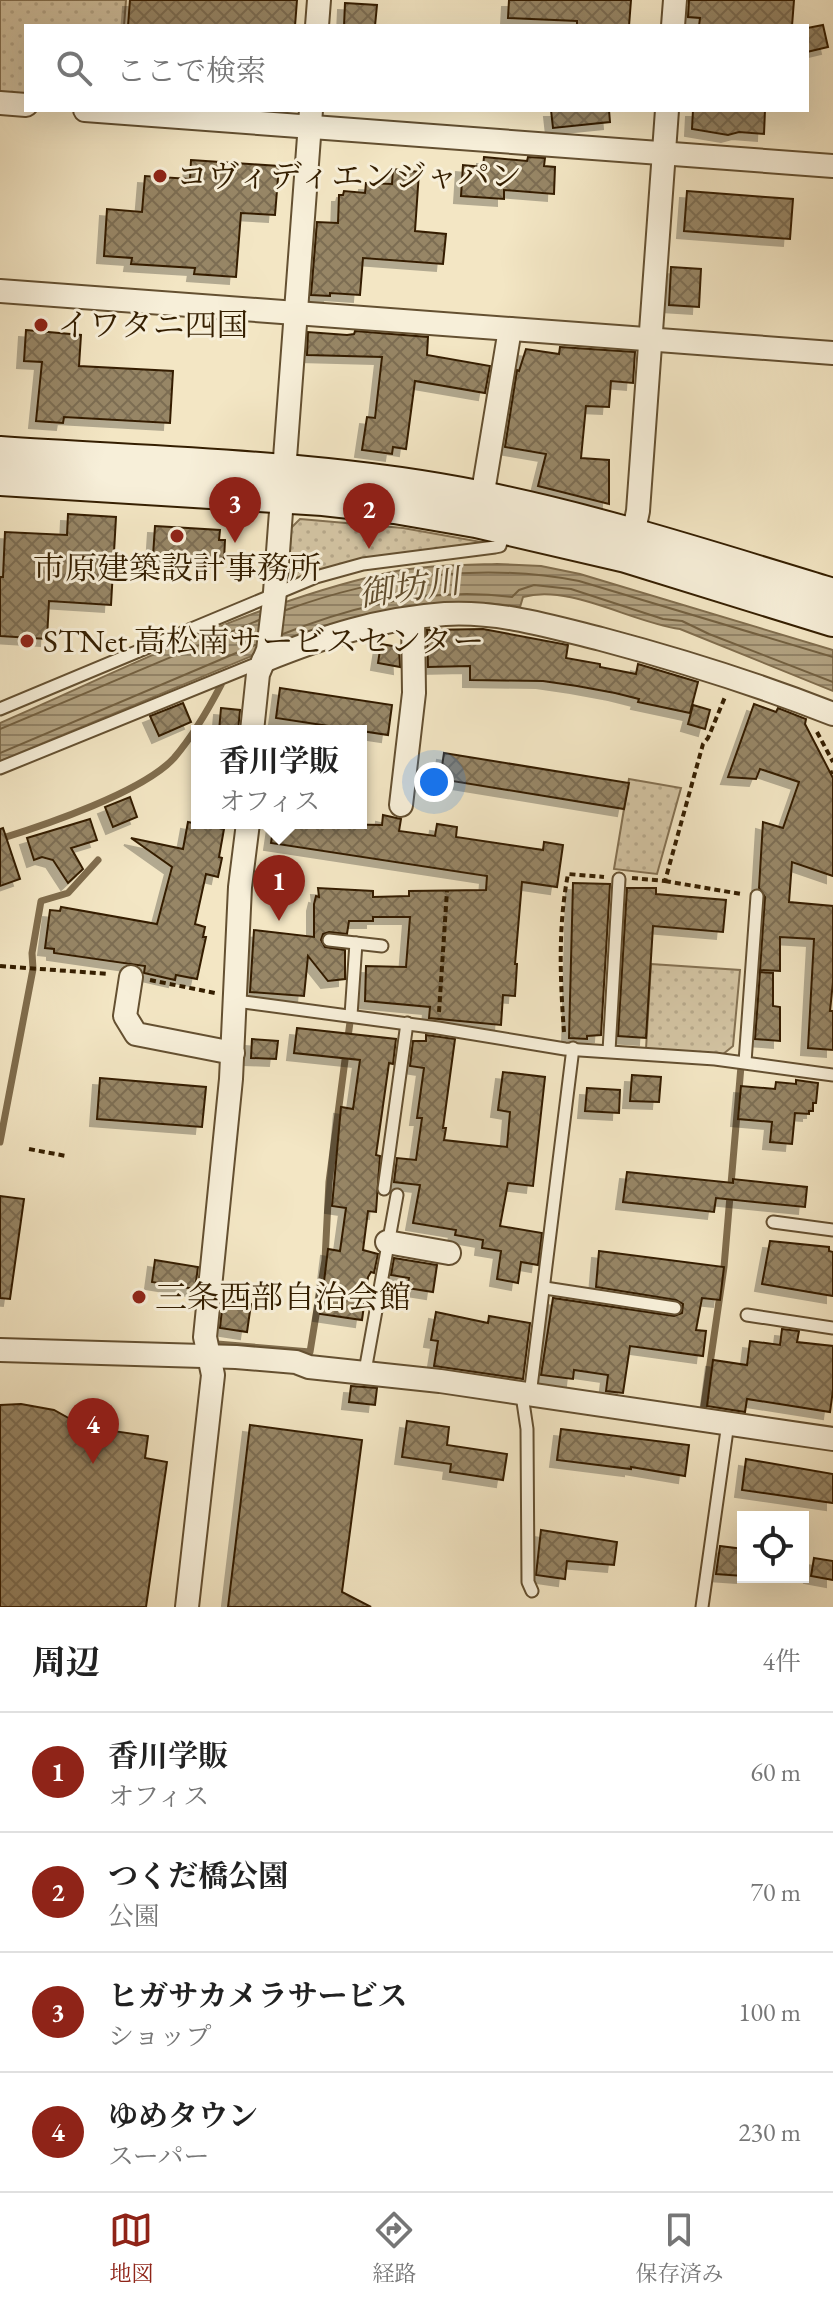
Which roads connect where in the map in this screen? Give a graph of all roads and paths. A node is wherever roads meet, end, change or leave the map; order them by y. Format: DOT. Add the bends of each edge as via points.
graph roads {
  1 [pos="319,0"];
  2 [pos="675,0"];
  3 [pos="317,24"];
  4 [pos="673,24"];
  5 [pos="0,103"];
  6 [pos="24,105"];
  7 [pos="135,112"];
  8 [pos="667,112"];
  9 [pos="311,119"];
  10 [pos="664,154"];
  11 [pos="833,166"];
  12 [pos="0,291"];
  13 [pos="296,313"];
  14 [pos="510,329"];
  15 [pos="650,339"];
  16 [pos="833,353"];
  17 [pos="0,453"];
  18 [pos="0,479"];
  19 [pos="284,485"];
  20 [pos="482,498"];
  21 [pos="506,528"];
  22 [pos="633,535"];
  23 [pos="833,595"];
  24 [pos="275,596"];
  25 [pos="413,618"];
  26 [pos="833,620"];
  27 [pos="265,656"];
  28 [pos="733,677"];
  29 [pos="0,709"];
  30 [pos="825,711"];
  31 [pos="253,725"];
  32 [pos="833,762"];
  33 [pos="0,768"];
  34 [pos="401,805"];
  35 [pos="247,829"];
  36 [pos="619,879"];
  37 [pos="665,881"];
  38 [pos="447,891"];
  39 [pos="757,896"];
  40 [pos="329,940"];
  41 [pos="356,943"];
  42 [pos="382,946"];
  43 [pos="131,977"];
  44 [pos="236,1001"];
  45 [pos="351,1015"];
  46 [pos="407,1023"];
  47 [pos="438,1028"];
  48 [pos="569,1048"];
  49 [pos="609,1051"];
  50 [pos="233,1053"];
  51 [pos="745,1062"];
  52 [pos="833,1075"];
  53 [pos="29,1149"];
  54 [pos="66,1156"];
  55 [pos="384,1189"];
  56 [pos="397,1195"];
  57 [pos="773,1222"];
  58 [pos="833,1230"];
  59 [pos="387,1242"];
  60 [pos="449,1253"];
  61 [pos="545,1288"];
  62 [pos="675,1308"];
  63 [pos="747,1315"];
  64 [pos="833,1328"];
  65 [pos="0,1350"];
  66 [pos="207,1357"];
  67 [pos="365,1371"];
  68 [pos="530,1395"];
  69 [pos="728,1423"];
  70 [pos="833,1439"];
  71 [pos="532,1591"];
  72 [pos="187,1607"];
  73 [pos="702,1607"];
  1 -- 3 [label="street"];
  2 -- 4 [label="street"];
  5 -- 6 [label="street"];
  7 -- 9 [label="street"];
  8 -- 10 [label="street"];
  9 -- 10 [label="street"];
  9 -- 13 [label="street"];
  10 -- 11 [label="street"];
  10 -- 15 [label="street"];
  12 -- 13 [label="street"];
  13 -- 14 [label="street"];
  13 -- 19 [label="street"];
  14 -- 15 [label="street"];
  14 -- 20 [label="street"];
  15 -- 16 [label="street"];
  15 -- 22 [label="street"];
  17 -- 19 [label="street"];
  18 -- 19 [label="street"];
  19 -- 20 [label="street" via="354,479"];
  19 -- 21 [label="street"];
  19 -- 24 [label="street"];
  20 -- 22 [label="street"];
  21 -- 24 [label="lane" via="500,546 363,564"];
  21 -- 26 [label="street" via="626,556"];
  22 -- 23 [label="street"];
  24 -- 27 [label="street"];
  24 -- 29 [label="lane"];
  25 -- 27 [label="street" via="368,624"];
  25 -- 28 [label="street" via="497,615 531,621"];
  25 -- 34 [label="street" via="414,693"];
  27 -- 31 [label="street"];
  27 -- 33 [label="lane"];
  28 -- 30 [label="street"];
  28 -- 37 [label="path" via="703,744"];
  30 -- 32 [label="path" via="812,721"];
  35 -- 44 [label="street"];
  36 -- 37 [label="path"];
  36 -- 48 [label="path" via="568,874 561,907 560,965"];
  36 -- 49 [label="lane"];
  37 -- 39 [label="path"];
  38 -- 47 [label="path"];
  39 -- 51 [label="lane"];
  40 -- 41 [label="lane"];
  41 -- 42 [label="lane"];
  41 -- 45 [label="lane"];
  43 -- 50 [label="street" via="125,1016 136,1034"];
  44 -- 45 [label="lane"];
  44 -- 50 [label="street"];
  45 -- 46 [label="lane"];
  46 -- 47 [label="lane"];
  46 -- 55 [label="lane"];
  47 -- 48 [label="lane"];
  48 -- 49 [label="lane"];
  48 -- 61 [label="lane"];
  49 -- 51 [label="lane"];
  50 -- 66 [label="street"];
  51 -- 52 [label="lane"];
  53 -- 54 [label="path"];
  56 -- 59 [label="lane"];
  57 -- 58 [label="lane"];
  59 -- 60 [label="street"];
  59 -- 67 [label="lane"];
  61 -- 62 [label="lane"];
  61 -- 68 [label="lane"];
  63 -- 64 [label="lane"];
  65 -- 66 [label="street"];
  66 -- 67 [label="street"];
  66 -- 72 [label="street" via="213,1375"];
  67 -- 68 [label="street"];
  68 -- 69 [label="street"];
  68 -- 71 [label="lane" via="523,1402"];
  69 -- 70 [label="street"];
  69 -- 73 [label="lane"];
}
